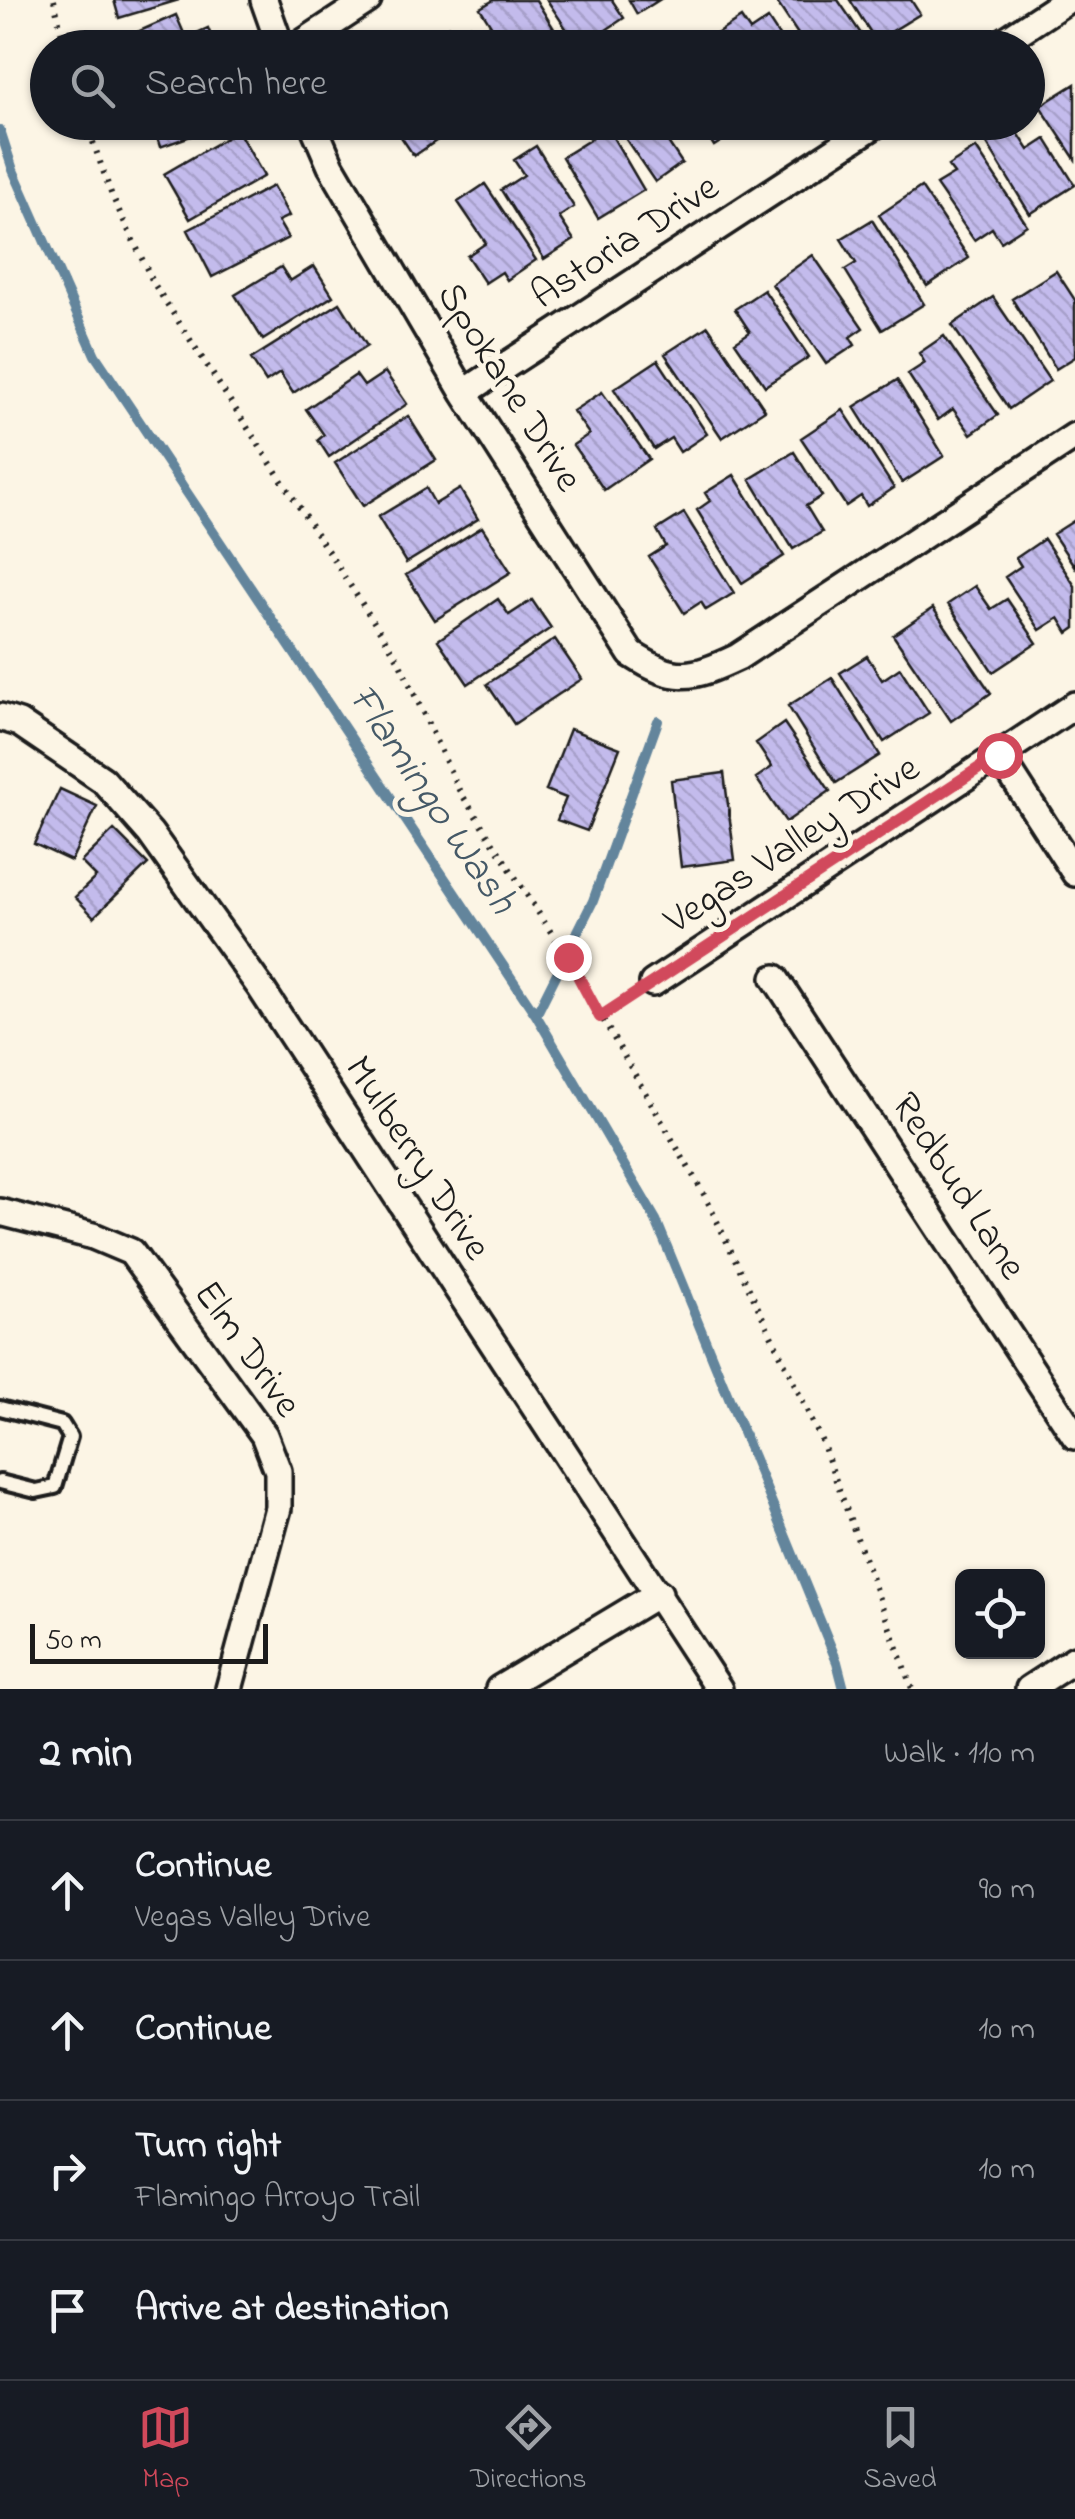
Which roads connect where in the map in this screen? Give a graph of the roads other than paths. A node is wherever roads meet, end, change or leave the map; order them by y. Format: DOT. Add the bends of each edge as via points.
graph roads {
  1 [pos="264,0"];
  2 [pos="368,0"];
  3 [pos="1067,0"];
  4 [pos="274,30"];
  5 [pos="322,30"];
  6 [pos="1021,30"];
  7 [pos="319,140"];
  8 [pos="851,140"];
  9 [pos="464,393"];
  10 [pos="1075,436"];
  11 [pos="1075,705"];
  12 [pos="0,717"];
  13 [pos="999,755"];
  14 [pos="1075,872"];
  15 [pos="776,978"];
  16 [pos="654,983"];
  17 [pos="0,1212"];
  18 [pos="0,1408"];
  19 [pos="1075,1436"];
  20 [pos="0,1482"];
  21 [pos="658,1592"];
  22 [pos="1075,1659"];
  23 [pos="230,1689"];
  24 [pos="499,1689"];
  25 [pos="720,1689"];
  26 [pos="1028,1689"];
  1 -- 4 [label="street"];
  2 -- 5 [label="street"];
  3 -- 6 [label="street"];
  7 -- 9 [label="street, Spokane Drive"];
  8 -- 9 [label="street, Astoria Drive"];
  9 -- 10 [label="street, Spokane Drive" via="631,654 664,675 702,674 738,657"];
  11 -- 13 [label="street, Vegas Valley Drive"];
  12 -- 21 [label="street, Mulberry Drive" via="102,780 150,833 260,987"];
  13 -- 14 [label="street"];
  13 -- 16 [label="street, Vegas Valley Drive"];
  15 -- 19 [label="street, Redbud Lane"];
  17 -- 23 [label="street, Elm Drive" via="132,1252 264,1435 278,1471 278,1508"];
  18 -- 20 [label="lane" via="62,1424 70,1437 56,1487 36,1491"];
  21 -- 24 [label="street"];
  21 -- 25 [label="street, Mulberry Drive"];
  22 -- 26 [label="street"];
}
